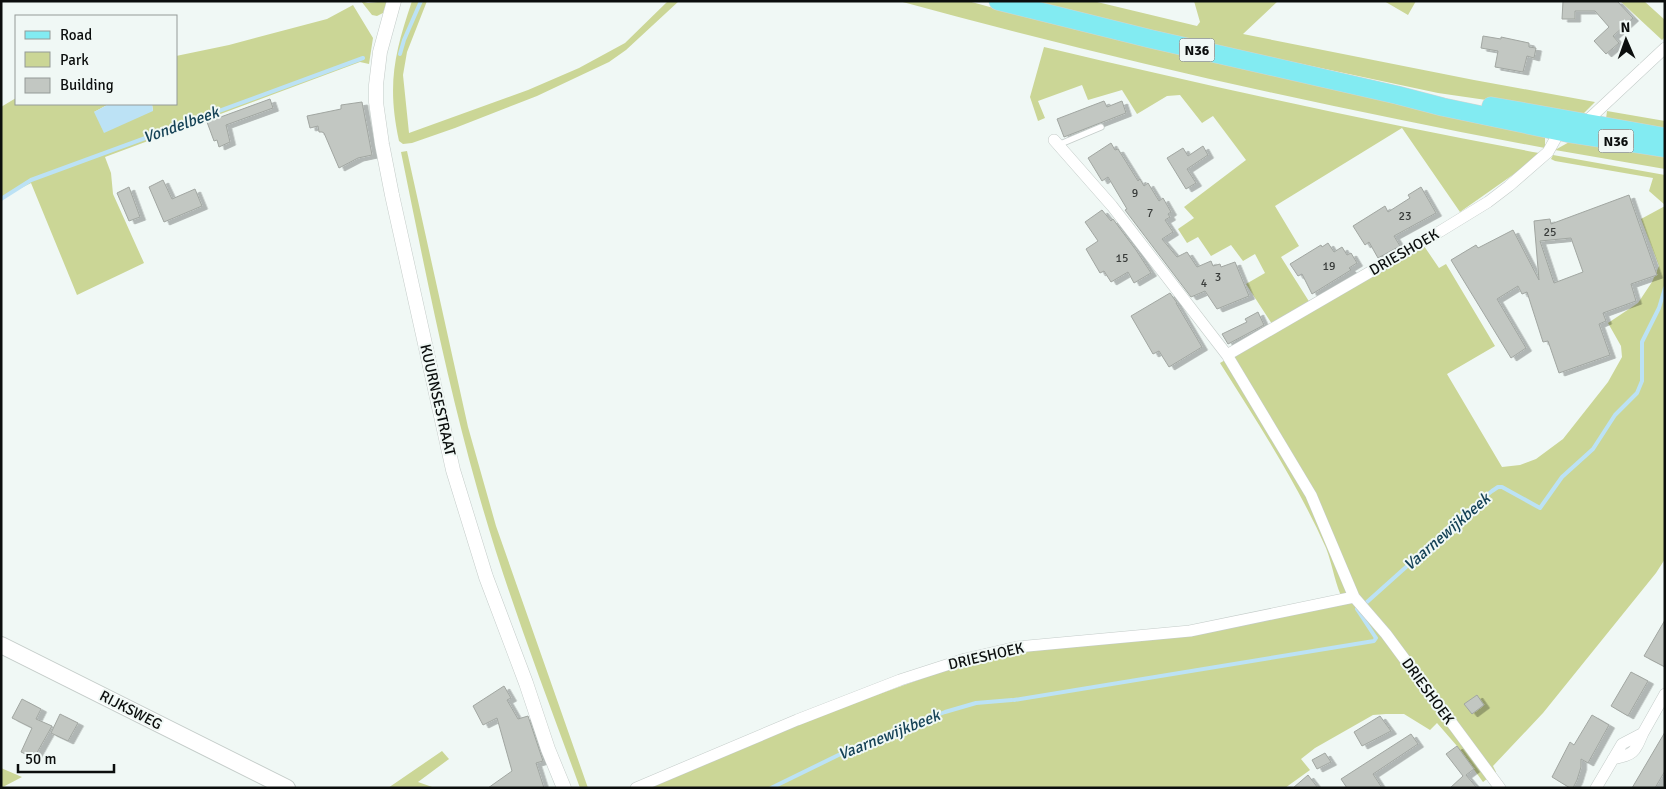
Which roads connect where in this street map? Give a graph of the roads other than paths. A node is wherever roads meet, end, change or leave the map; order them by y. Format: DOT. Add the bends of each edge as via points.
graph roads {
  1 [pos="394,1"];
  2 [pos="998,1"];
  3 [pos="1665,48"];
  4 [pos="1101,127"];
  5 [pos="1574,128"];
  6 [pos="1665,137"];
  7 [pos="1056,142"];
  8 [pos="1665,148"];
  9 [pos="1227,355"];
  10 [pos="1354,596"];
  11 [pos="1,645"];
  12 [pos="1665,694"];
  13 [pos="287,788"];
  14 [pos="564,788"];
  15 [pos="636,788"];
  16 [pos="1500,788"];
  17 [pos="1596,788"];
  1 -- 14 [label="street, KUURNSESTRAAT" via="380,52 376,85 382,144 392,195 453,470 486,577"];
  2 -- 5 [label="main road, N36" via="1151,40 1397,95 1486,105"];
  3 -- 5 [label="street, DRIESHOEK" via="1589,119"];
  4 -- 7 [label="lane"];
  5 -- 6 [label="main road, N36"];
  5 -- 8 [label="main road, N36"];
  5 -- 9 [label="street, DRIESHOEK" via="1557,136 1548,152 1488,202"];
  7 -- 9 [label="street, DRIESHOEK" via="1112,206"];
  9 -- 10 [label="street, DRIESHOEK" via="1311,495"];
  10 -- 15 [label="street, DRIESHOEK" via="1190,630 1018,647 965,659 796,720"];
  10 -- 16 [label="street, DRIESHOEK"];
  11 -- 13 [label="main road, RIJKSWEG"];
  12 -- 17 [label="street" via="1643,733 1622,744"];
}
